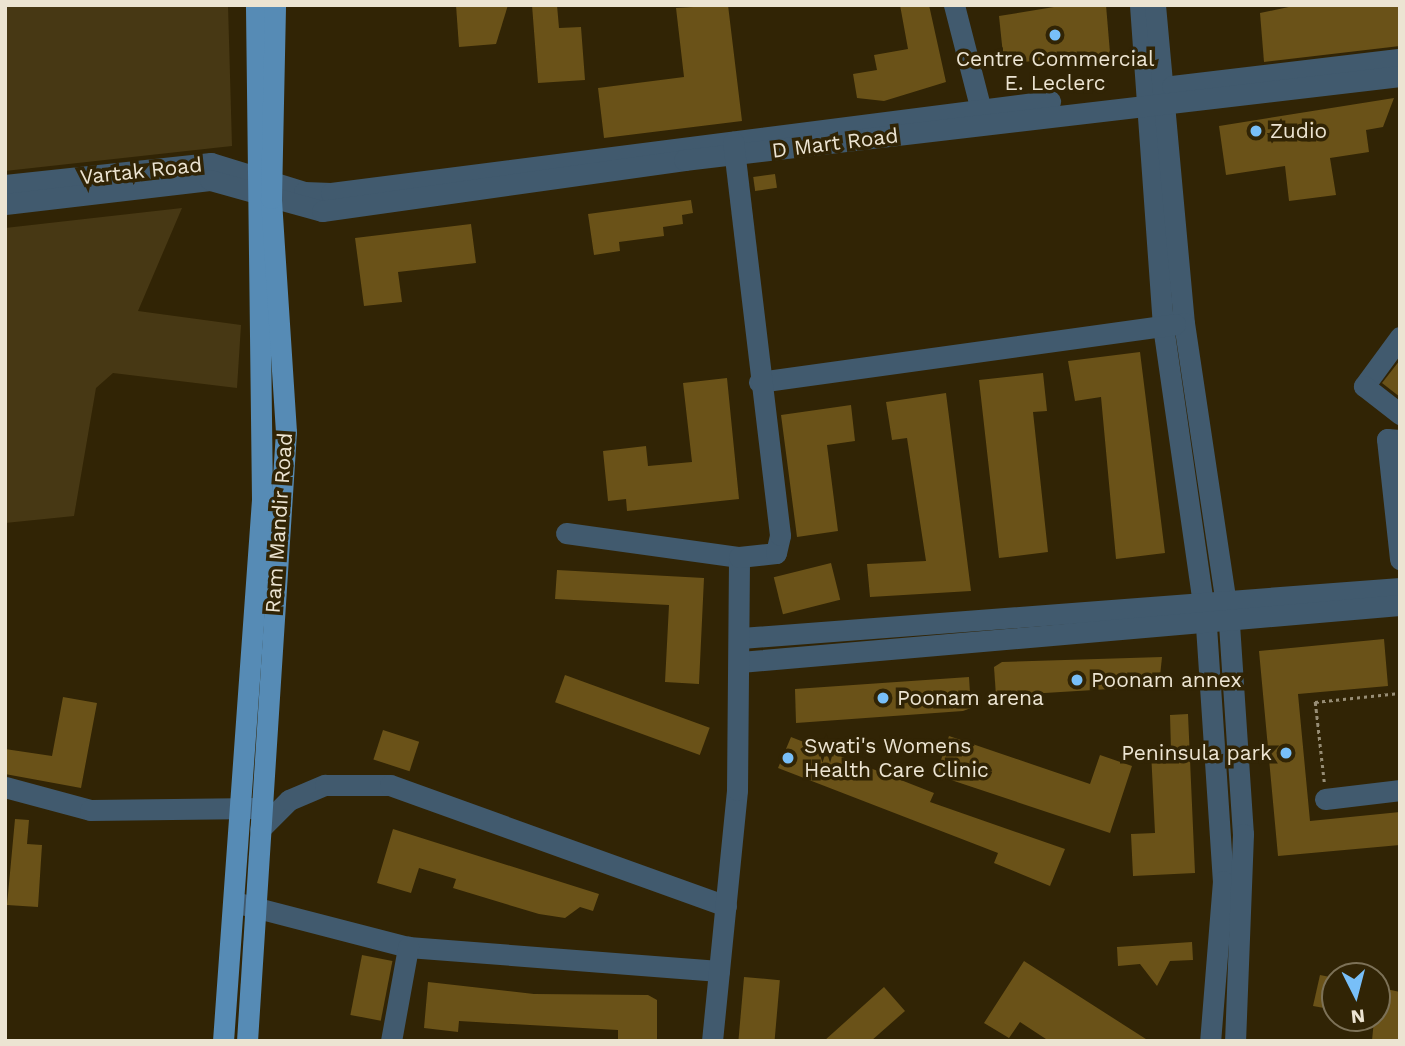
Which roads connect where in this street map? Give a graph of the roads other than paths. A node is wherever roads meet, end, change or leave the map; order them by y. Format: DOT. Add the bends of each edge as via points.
graph roads {
  1 [pos="256,5"];
  2 [pos="275,5"];
  3 [pos="954,5"];
  4 [pos="1140,5"];
  5 [pos="1155,5"];
  6 [pos="1400,59"];
  7 [pos="1400,76"];
  8 [pos="1156,95"];
  9 [pos="981,110"];
  10 [pos="734,148"];
  11 [pos="5,185"];
  12 [pos="265,187"];
  13 [pos="5,204"];
  14 [pos="1174,324"];
  15 [pos="1400,337"];
  16 [pos="759,382"];
  17 [pos="1400,414"];
  18 [pos="1400,440"];
  19 [pos="566,533"];
  20 [pos="739,557"];
  21 [pos="1400,559"];
  22 [pos="1400,588"];
  23 [pos="1227,601"];
  24 [pos="1203,603"];
  25 [pos="1400,605"];
  26 [pos="1229,624"];
  27 [pos="1206,625"];
  28 [pos="741,638"];
  29 [pos="740,662"];
  30 [pos="5,787"];
  31 [pos="1400,790"];
  32 [pos="1325,799"];
  33 [pos="254,815"];
  34 [pos="233,903"];
  35 [pos="255,905"];
  36 [pos="726,906"];
  37 [pos="408,947"];
  38 [pos="719,971"];
  39 [pos="1217,978"];
  40 [pos="1240,979"];
  41 [pos="223,1041"];
  42 [pos="247,1041"];
  43 [pos="391,1041"];
  44 [pos="712,1041"];
  45 [pos="1210,1041"];
  46 [pos="1236,1041"];
  1 -- 12 [label="main road"];
  2 -- 12 [label="main road"];
  3 -- 9 [label="street"];
  4 -- 8 [label="street"];
  5 -- 8 [label="street"];
  6 -- 8 [label="street, D Mart Road"];
  7 -- 8 [label="street, D Mart Road"];
  8 -- 9 [label="street, D Mart Road"];
  8 -- 10 [label="street, D Mart Road"];
  8 -- 14 [label="street"];
  9 -- 10 [label="street, D Mart Road"];
  10 -- 12 [label="street, D Mart Road" via="331,193"];
  10 -- 16 [label="street"];
  11 -- 12 [label="street, Vartak Road" via="211,163"];
  12 -- 13 [label="street, Vartak Road" via="210,180"];
  12 -- 33 [label="main road"];
  14 -- 16 [label="street"];
  14 -- 23 [label="street"];
  14 -- 24 [label="street"];
  15 -- 17 [label="street" via="1364,386"];
  16 -- 20 [label="street" via="780,535 776,553"];
  18 -- 21 [label="street" via="1387,439"];
  19 -- 20 [label="street"];
  20 -- 28 [label="street"];
  22 -- 23 [label="street"];
  23 -- 24 [label="street"];
  23 -- 26 [label="street"];
  24 -- 27 [label="street"];
  24 -- 28 [label="street"];
  25 -- 26 [label="street"];
  26 -- 27 [label="street"];
  26 -- 40 [label="street" via="1243,834"];
  27 -- 29 [label="street"];
  27 -- 39 [label="street" via="1223,881"];
  28 -- 29 [label="street"];
  29 -- 36 [label="street"];
  30 -- 33 [label="street" via="90,810"];
  31 -- 32 [label="street"];
  33 -- 34 [label="main road"];
  33 -- 35 [label="main road"];
  33 -- 36 [label="street" via="325,786 390,785"];
  34 -- 35 [label="street"];
  34 -- 41 [label="main road"];
  35 -- 37 [label="street"];
  35 -- 42 [label="main road"];
  36 -- 38 [label="street"];
  37 -- 38 [label="street"];
  37 -- 43 [label="street"];
  38 -- 44 [label="street"];
  39 -- 40 [label="street"];
  39 -- 45 [label="street"];
  40 -- 46 [label="street"];
}
